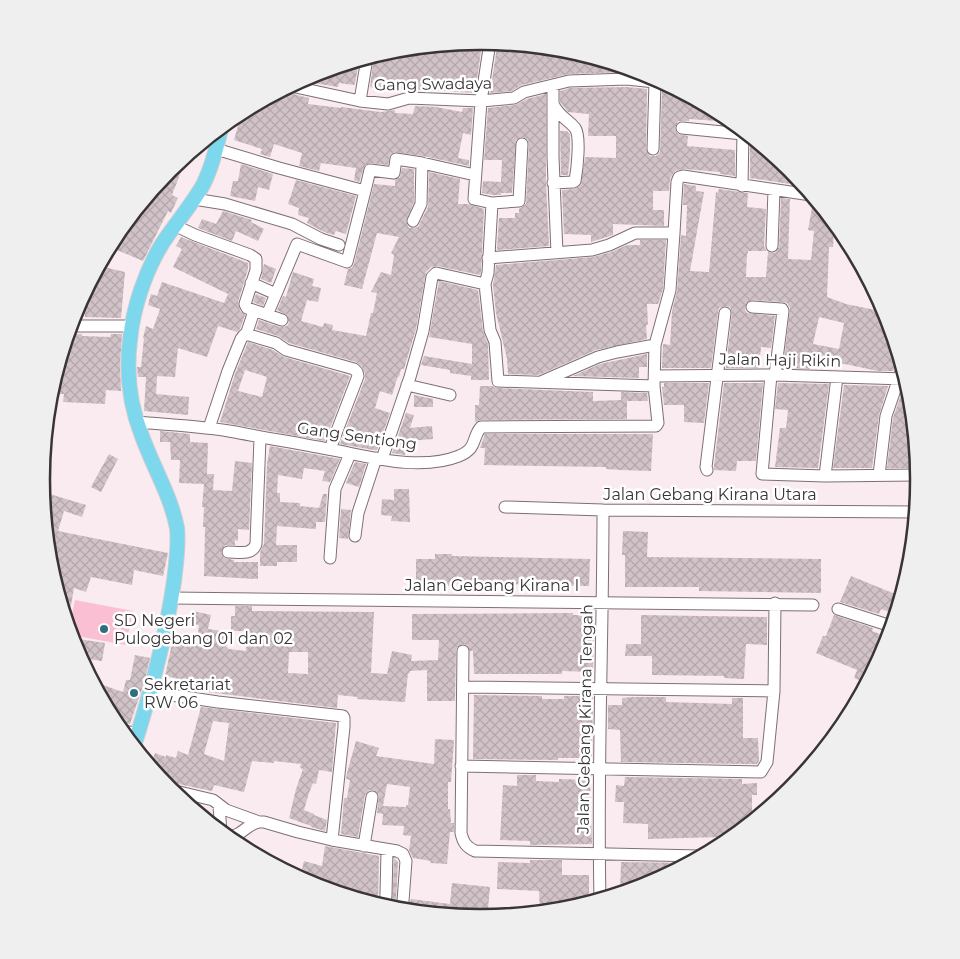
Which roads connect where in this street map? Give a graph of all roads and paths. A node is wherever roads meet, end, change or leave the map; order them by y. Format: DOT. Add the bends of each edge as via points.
graph roads {
  1 [pos="489,50"];
  2 [pos="366,66"];
  3 [pos="636,80"];
  4 [pos="553,86"];
  5 [pos="303,89"];
  6 [pos="658,89"];
  7 [pos="481,100"];
  8 [pos="360,101"];
  9 [pos="553,104"];
  10 [pos="682,128"];
  11 [pos="732,132"];
  12 [pos="218,140"];
  13 [pos="743,141"];
  14 [pos="522,144"];
  15 [pos="216,148"];
  16 [pos="653,148"];
  17 [pos="422,163"];
  18 [pos="475,175"];
  19 [pos="554,183"];
  20 [pos="742,186"];
  21 [pos="774,190"];
  22 [pos="365,191"];
  23 [pos="801,194"];
  24 [pos="194,198"];
  25 [pos="492,203"];
  26 [pos="413,221"];
  27 [pos="176,226"];
  28 [pos="674,233"];
  29 [pos="339,245"];
  30 [pos="772,246"];
  31 [pos="557,253"];
  32 [pos="488,258"];
  33 [pos="252,283"];
  34 [pos="485,284"];
  35 [pos="276,294"];
  36 [pos="752,307"];
  37 [pos="254,310"];
  38 [pos="725,313"];
  39 [pos="267,314"];
  40 [pos="282,320"];
  41 [pos="79,326"];
  42 [pos="131,326"];
  43 [pos="246,335"];
  44 [pos="655,345"];
  45 [pos="718,375"];
  46 [pos="773,375"];
  47 [pos="897,375"];
  48 [pos="837,377"];
  49 [pos="654,381"];
  50 [pos="542,382"];
  51 [pos="898,384"];
  52 [pos="407,385"];
  53 [pos="450,395"];
  54 [pos="137,422"];
  55 [pos="209,428"];
  56 [pos="260,438"];
  57 [pos="330,449"];
  58 [pos="350,454"];
  59 [pos="379,459"];
  60 [pos="707,470"];
  61 [pos="878,475"];
  62 [pos="910,475"];
  63 [pos="826,476"];
  64 [pos="505,507"];
  65 [pos="603,510"];
  66 [pos="909,512"];
  67 [pos="355,536"];
  68 [pos="228,552"];
  69 [pos="330,558"];
  70 [pos="171,598"];
  71 [pos="603,602"];
  72 [pos="775,603"];
  73 [pos="813,605"];
  74 [pos="838,609"];
  75 [pos="885,624"];
  76 [pos="463,651"];
  77 [pos="463,687"];
  78 [pos="602,689"];
  79 [pos="774,691"];
  80 [pos="151,692"];
  81 [pos="137,738"];
  82 [pos="461,766"];
  83 [pos="600,770"];
  84 [pos="188,794"];
  85 [pos="372,797"];
  86 [pos="219,806"];
  87 [pos="221,821"];
  88 [pos="259,822"];
  89 [pos="238,835"];
  90 [pos="332,840"];
  91 [pos="364,846"];
  92 [pos="387,850"];
  93 [pos="599,855"];
  94 [pos="686,856"];
  95 [pos="600,891"];
  96 [pos="386,898"];
  97 [pos="403,901"];
  1 -- 7 [label="street"];
  2 -- 8 [label="street"];
  3 -- 4 [label="street, Gang Swadaya" via="569,81"];
  4 -- 7 [label="street, Gang Swadaya" via="524,92 514,98"];
  4 -- 9 [label="street"];
  5 -- 8 [label="street, Gang Swadaya"];
  6 -- 16 [label="street"];
  7 -- 8 [label="street, Gang Swadaya" via="409,98 388,104"];
  7 -- 18 [label="street"];
  9 -- 19 [label="street"];
  9 -- 19 [label="street" via="561,117 576,129 578,139 575,181"];
  10 -- 11 [label="street"];
  12 -- 15 [label="main road"];
  13 -- 20 [label="street"];
  14 -- 25 [label="street" via="520,201"];
  15 -- 22 [label="street"];
  15 -- 24 [label="main road" via="203,184"];
  17 -- 18 [label="street"];
  17 -- 22 [label="street" via="396,160 394,173 370,170"];
  17 -- 26 [label="street" via="421,204"];
  18 -- 25 [label="street" via="474,199"];
  19 -- 31 [label="street"];
  20 -- 21 [label="street"];
  20 -- 28 [label="street, Gang Sentiong" via="679,177"];
  21 -- 23 [label="street"];
  21 -- 30 [label="street"];
  22 -- 35 [label="street" via="347,262 297,244"];
  24 -- 27 [label="main road"];
  24 -- 29 [label="street" via="292,224"];
  25 -- 32 [label="street"];
  27 -- 33 [label="street" via="256,259"];
  27 -- 42 [label="main road" via="145,277"];
  28 -- 31 [label="street" via="635,233 592,250"];
  28 -- 44 [label="street, Gang Sentiong" via="670,290"];
  31 -- 32 [label="street"];
  32 -- 34 [label="street"];
  33 -- 35 [label="street"];
  33 -- 37 [label="street" via="245,304"];
  34 -- 50 [label="street, Jalan Haji Rikin" via="498,381"];
  34 -- 52 [label="street" via="434,274 429,286 423,331"];
  35 -- 39 [label="street"];
  36 -- 46 [label="street" via="783,311"];
  37 -- 39 [label="street"];
  37 -- 43 [label="street"];
  38 -- 45 [label="street"];
  39 -- 40 [label="street"];
  41 -- 42 [label="street"];
  42 -- 54 [label="main road" via="128,360"];
  43 -- 55 [label="street" via="241,339 228,371"];
  43 -- 57 [label="street" via="358,372"];
  44 -- 49 [label="street, Gang Sentiong"];
  44 -- 50 [label="street" via="598,357"];
  45 -- 46 [label="street, Jalan Haji Rikin"];
  45 -- 49 [label="street, Jalan Haji Rikin"];
  45 -- 60 [label="street"];
  46 -- 48 [label="street, Jalan Haji Rikin"];
  46 -- 63 [label="street" via="762,474"];
  47 -- 48 [label="street, Jalan Haji Rikin"];
  48 -- 63 [label="street"];
  49 -- 50 [label="street, Jalan Haji Rikin"];
  49 -- 59 [label="street, Gang Sentiong" via="656,426 481,427 473,446 459,455 429,463"];
  51 -- 61 [label="street" via="886,416"];
  52 -- 53 [label="street"];
  52 -- 59 [label="street"];
  54 -- 55 [label="street, Gang Sentiong"];
  54 -- 70 [label="main road" via="177,528"];
  55 -- 56 [label="street, Gang Sentiong"];
  56 -- 57 [label="street, Gang Sentiong"];
  56 -- 68 [label="street" via="256,544 251,552"];
  57 -- 58 [label="street, Gang Sentiong"];
  58 -- 59 [label="street, Gang Sentiong"];
  58 -- 69 [label="street" via="335,489"];
  59 -- 67 [label="street" via="358,513"];
  61 -- 62 [label="street"];
  61 -- 63 [label="street"];
  64 -- 65 [label="street, Jalan Gebang Kirana Utara"];
  65 -- 66 [label="street, Jalan Gebang Kirana Utara"];
  65 -- 71 [label="street, Jalan Gebang Kirana Tengah"];
  70 -- 71 [label="street, Jalan Gebang Kirana I"];
  70 -- 80 [label="main road"];
  71 -- 72 [label="street, Jalan Gebang Kirana I"];
  71 -- 78 [label="street, Jalan Gebang Kirana Tengah"];
  72 -- 73 [label="street, Jalan Gebang Kirana I"];
  72 -- 79 [label="street"];
  74 -- 75 [label="street"];
  76 -- 77 [label="street"];
  77 -- 78 [label="street"];
  77 -- 82 [label="street"];
  78 -- 79 [label="street"];
  78 -- 83 [label="street, Jalan Gebang Kirana Tengah"];
  79 -- 83 [label="street" via="767,762 761,772"];
  80 -- 81 [label="main road"];
  80 -- 90 [label="street" via="342,716 344,727"];
  82 -- 83 [label="street"];
  82 -- 93 [label="street" via="461,833 466,846 475,852"];
  83 -- 93 [label="street, Jalan Gebang Kirana Tengah"];
  84 -- 86 [label="street" via="213,800"];
  85 -- 91 [label="street"];
  86 -- 87 [label="street"];
  86 -- 88 [label="street"];
  88 -- 89 [label="street"];
  88 -- 90 [label="street"];
  90 -- 91 [label="street"];
  91 -- 92 [label="street"];
  92 -- 96 [label="street"];
  92 -- 97 [label="street" via="405,857"];
  93 -- 94 [label="street"];
  93 -- 95 [label="street, Jalan Gebang Kirana Tengah"];
}
